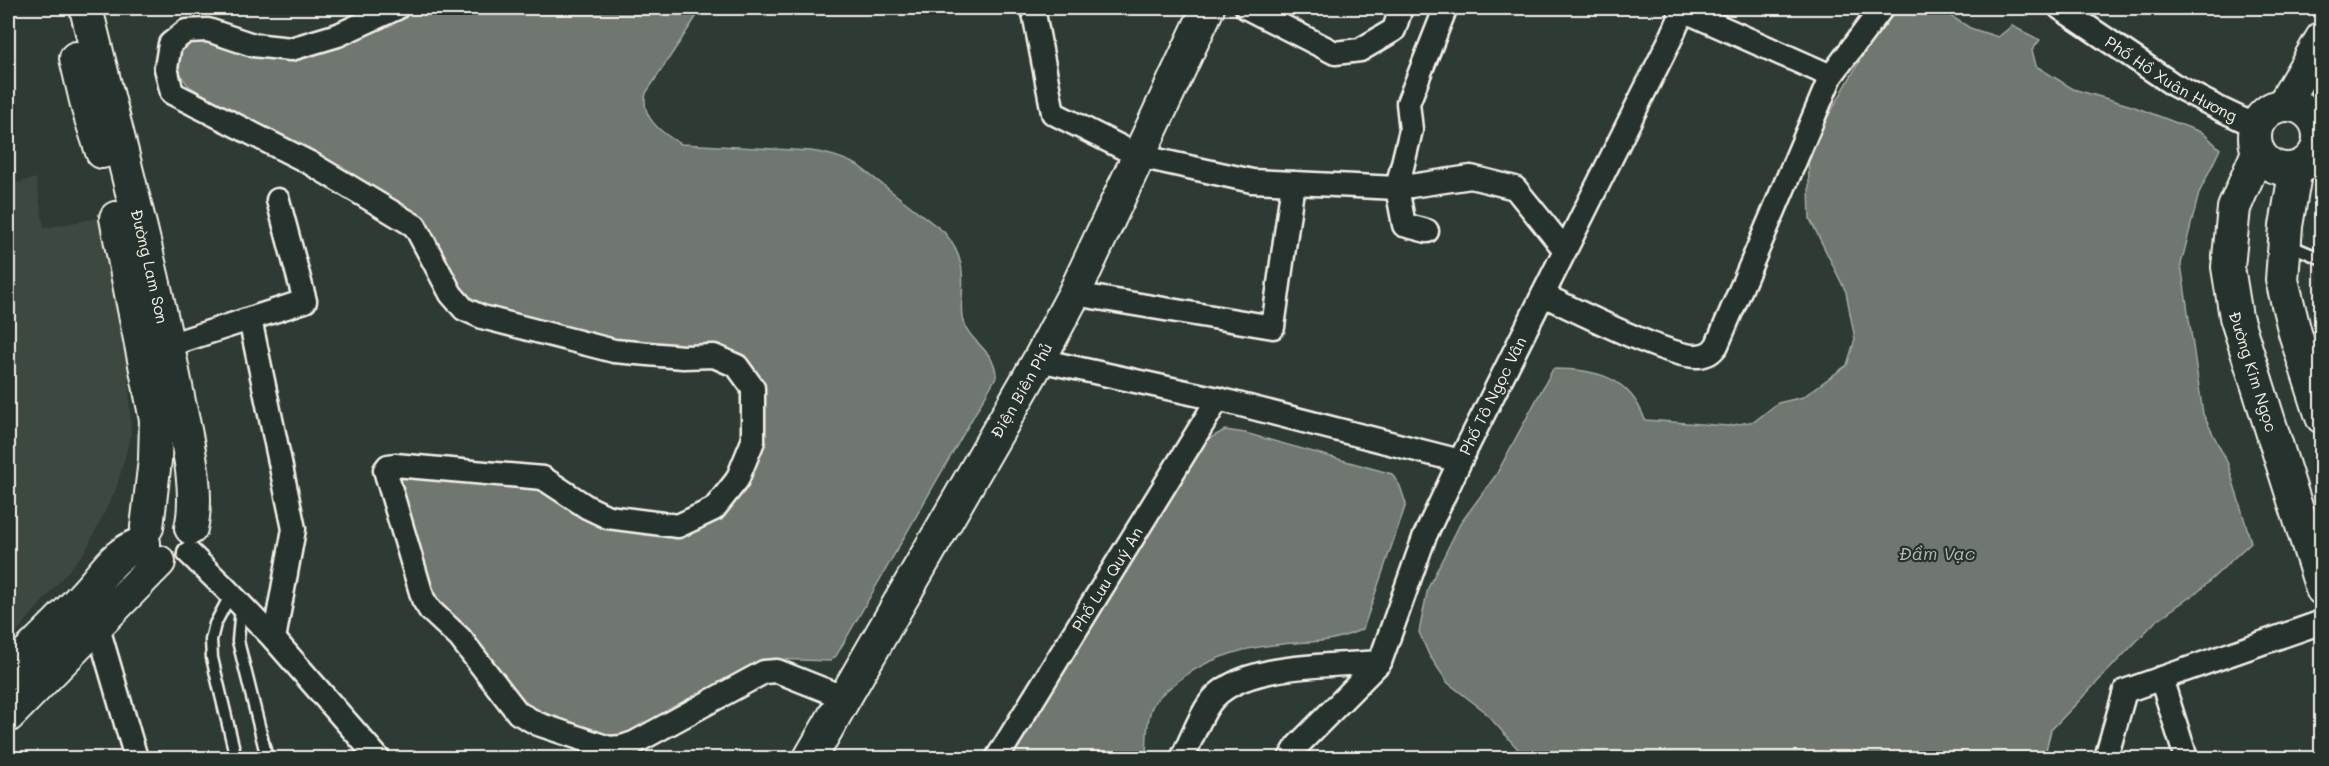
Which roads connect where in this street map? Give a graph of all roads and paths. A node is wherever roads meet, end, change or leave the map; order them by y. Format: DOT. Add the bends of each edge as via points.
graph roads {
  1 [pos="65,8"];
  2 [pos="86,8"];
  3 [pos="397,8"];
  4 [pos="1033,8"];
  5 [pos="1208,8"];
  6 [pos="1247,8"];
  7 [pos="1401,8"];
  8 [pos="1682,8"];
  9 [pos="1882,8"];
  10 [pos="2060,8"];
  11 [pos="1444,12"];
  12 [pos="2322,38"];
  13 [pos="1831,76"];
  14 [pos="2283,105"];
  15 [pos="2319,119"];
  16 [pos="2257,139"];
  17 [pos="1139,156"];
  18 [pos="2296,168"];
  19 [pos="1293,183"];
  20 [pos="1397,189"];
  21 [pos="278,200"];
  22 [pos="1427,231"];
  23 [pos="2284,243"];
  24 [pos="1565,250"];
  25 [pos="2322,259"];
  26 [pos="1074,294"];
  27 [pos="1543,295"];
  28 [pos="250,319"];
  29 [pos="169,345"];
  30 [pos="1039,360"];
  31 [pos="1218,399"];
  32 [pos="2319,400"];
  33 [pos="1460,461"];
  34 [pos="2310,514"];
  35 [pos="190,541"];
  36 [pos="150,544"];
  37 [pos="2322,589"];
  38 [pos="236,600"];
  39 [pos="2322,622"];
  40 [pos="97,624"];
  41 [pos="274,639"];
  42 [pos="1380,662"];
  43 [pos="8,672"];
  44 [pos="2161,678"];
  45 [pos="845,698"];
  46 [pos="8,716"];
  47 [pos="136,759"];
  48 [pos="236,759"];
  49 [pos="267,759"];
  50 [pos="378,759"];
  51 [pos="810,759"];
  52 [pos="997,759"];
  53 [pos="1182,759"];
  54 [pos="1290,759"];
  55 [pos="2106,759"];
  56 [pos="2186,759"];
  1 -- 36 [label="main road, Đường Lam Sơn" via="88,109 104,158 156,420"];
  2 -- 29 [label="main road, Đường Lam Sơn"];
  3 -- 45 [label="street" via="338,35 291,49 253,45 208,30 186,31 170,44 166,68 172,93 310,163 415,226 451,294 464,309 614,351 714,356 737,366 753,388 753,441 737,480 714,509 678,526 608,517 543,478 388,466 385,470 423,599 430,610 460,638 518,713 538,724 609,748 634,743 764,672 777,671"];
  4 -- 17 [label="street" via="1053,113"];
  5 -- 17 [label="main road, Điện Biên Phủ"];
  6 -- 7 [label="street" via="1335,53 1360,50 1394,30"];
  8 -- 13 [label="street"];
  8 -- 24 [label="street, Phố Tô Ngọc Vân" via="1672,36"];
  9 -- 13 [label="street"];
  10 -- 16 [label="street, Phố Hồ Xuân Hương" via="2174,85 2222,110"];
  11 -- 20 [label="street" via="1408,103 1411,130"];
  12 -- 14 [label="main road"];
  13 -- 27 [label="street" via="1712,352 1691,356 1658,346"];
  14 -- 15 [label="main road"];
  14 -- 16 [label="main road" via="2267,112"];
  15 -- 18 [label="main road" via="2315,153"];
  16 -- 18 [label="main road" via="2264,160 2277,168"];
  16 -- 34 [label="main road, Đường Kim Ngọc" via="2234,208 2228,267 2236,317"];
  17 -- 19 [label="street" via="1252,180"];
  17 -- 26 [label="main road, Điện Biên Phủ"];
  18 -- 23 [label="main road"];
  19 -- 20 [label="street"];
  19 -- 26 [label="street" via="1273,327"];
  20 -- 22 [label="street" via="1404,225"];
  20 -- 24 [label="street" via="1471,177 1515,188"];
  21 -- 28 [label="street" via="305,301"];
  23 -- 25 [label="lane"];
  23 -- 32 [label="main road" via="2282,280 2295,333"];
  24 -- 27 [label="street, Phố Tô Ngọc Vân"];
  26 -- 30 [label="main road, Điện Biên Phủ"];
  27 -- 33 [label="street, Phố Tô Ngọc Vân"];
  28 -- 29 [label="street"];
  28 -- 41 [label="street" via="294,529"];
  29 -- 35 [label="main road, Đường Lam Sơn" via="195,512"];
  30 -- 31 [label="street, Phố Tô Ngọc Vân"];
  30 -- 45 [label="main road, Điện Biên Phủ"];
  31 -- 33 [label="street, Phố Tô Ngọc Vân"];
  31 -- 52 [label="street, Phố Lưu Quý An"];
  33 -- 42 [label="street" via="1424,538"];
  34 -- 37 [label="main road, Đường Kim Ngọc"];
  35 -- 36 [label="main road" via="175,563"];
  35 -- 36 [label="main road" via="186,521 170,514 153,519"];
  35 -- 38 [label="street"];
  36 -- 40 [label="main road"];
  36 -- 43 [label="main road" via="129,548 113,560 87,593"];
  38 -- 41 [label="street"];
  38 -- 48 [label="lane" via="215,624 211,640"];
  38 -- 49 [label="lane" via="238,641"];
  39 -- 44 [label="street"];
  40 -- 46 [label="main road"];
  40 -- 47 [label="street"];
  41 -- 50 [label="street"];
  42 -- 53 [label="street" via="1265,671 1227,686 1209,703"];
  42 -- 54 [label="street" via="1298,745"];
  44 -- 55 [label="street" via="2125,691"];
  44 -- 56 [label="street"];
  45 -- 51 [label="main road, Điện Biên Phủ"];
}
